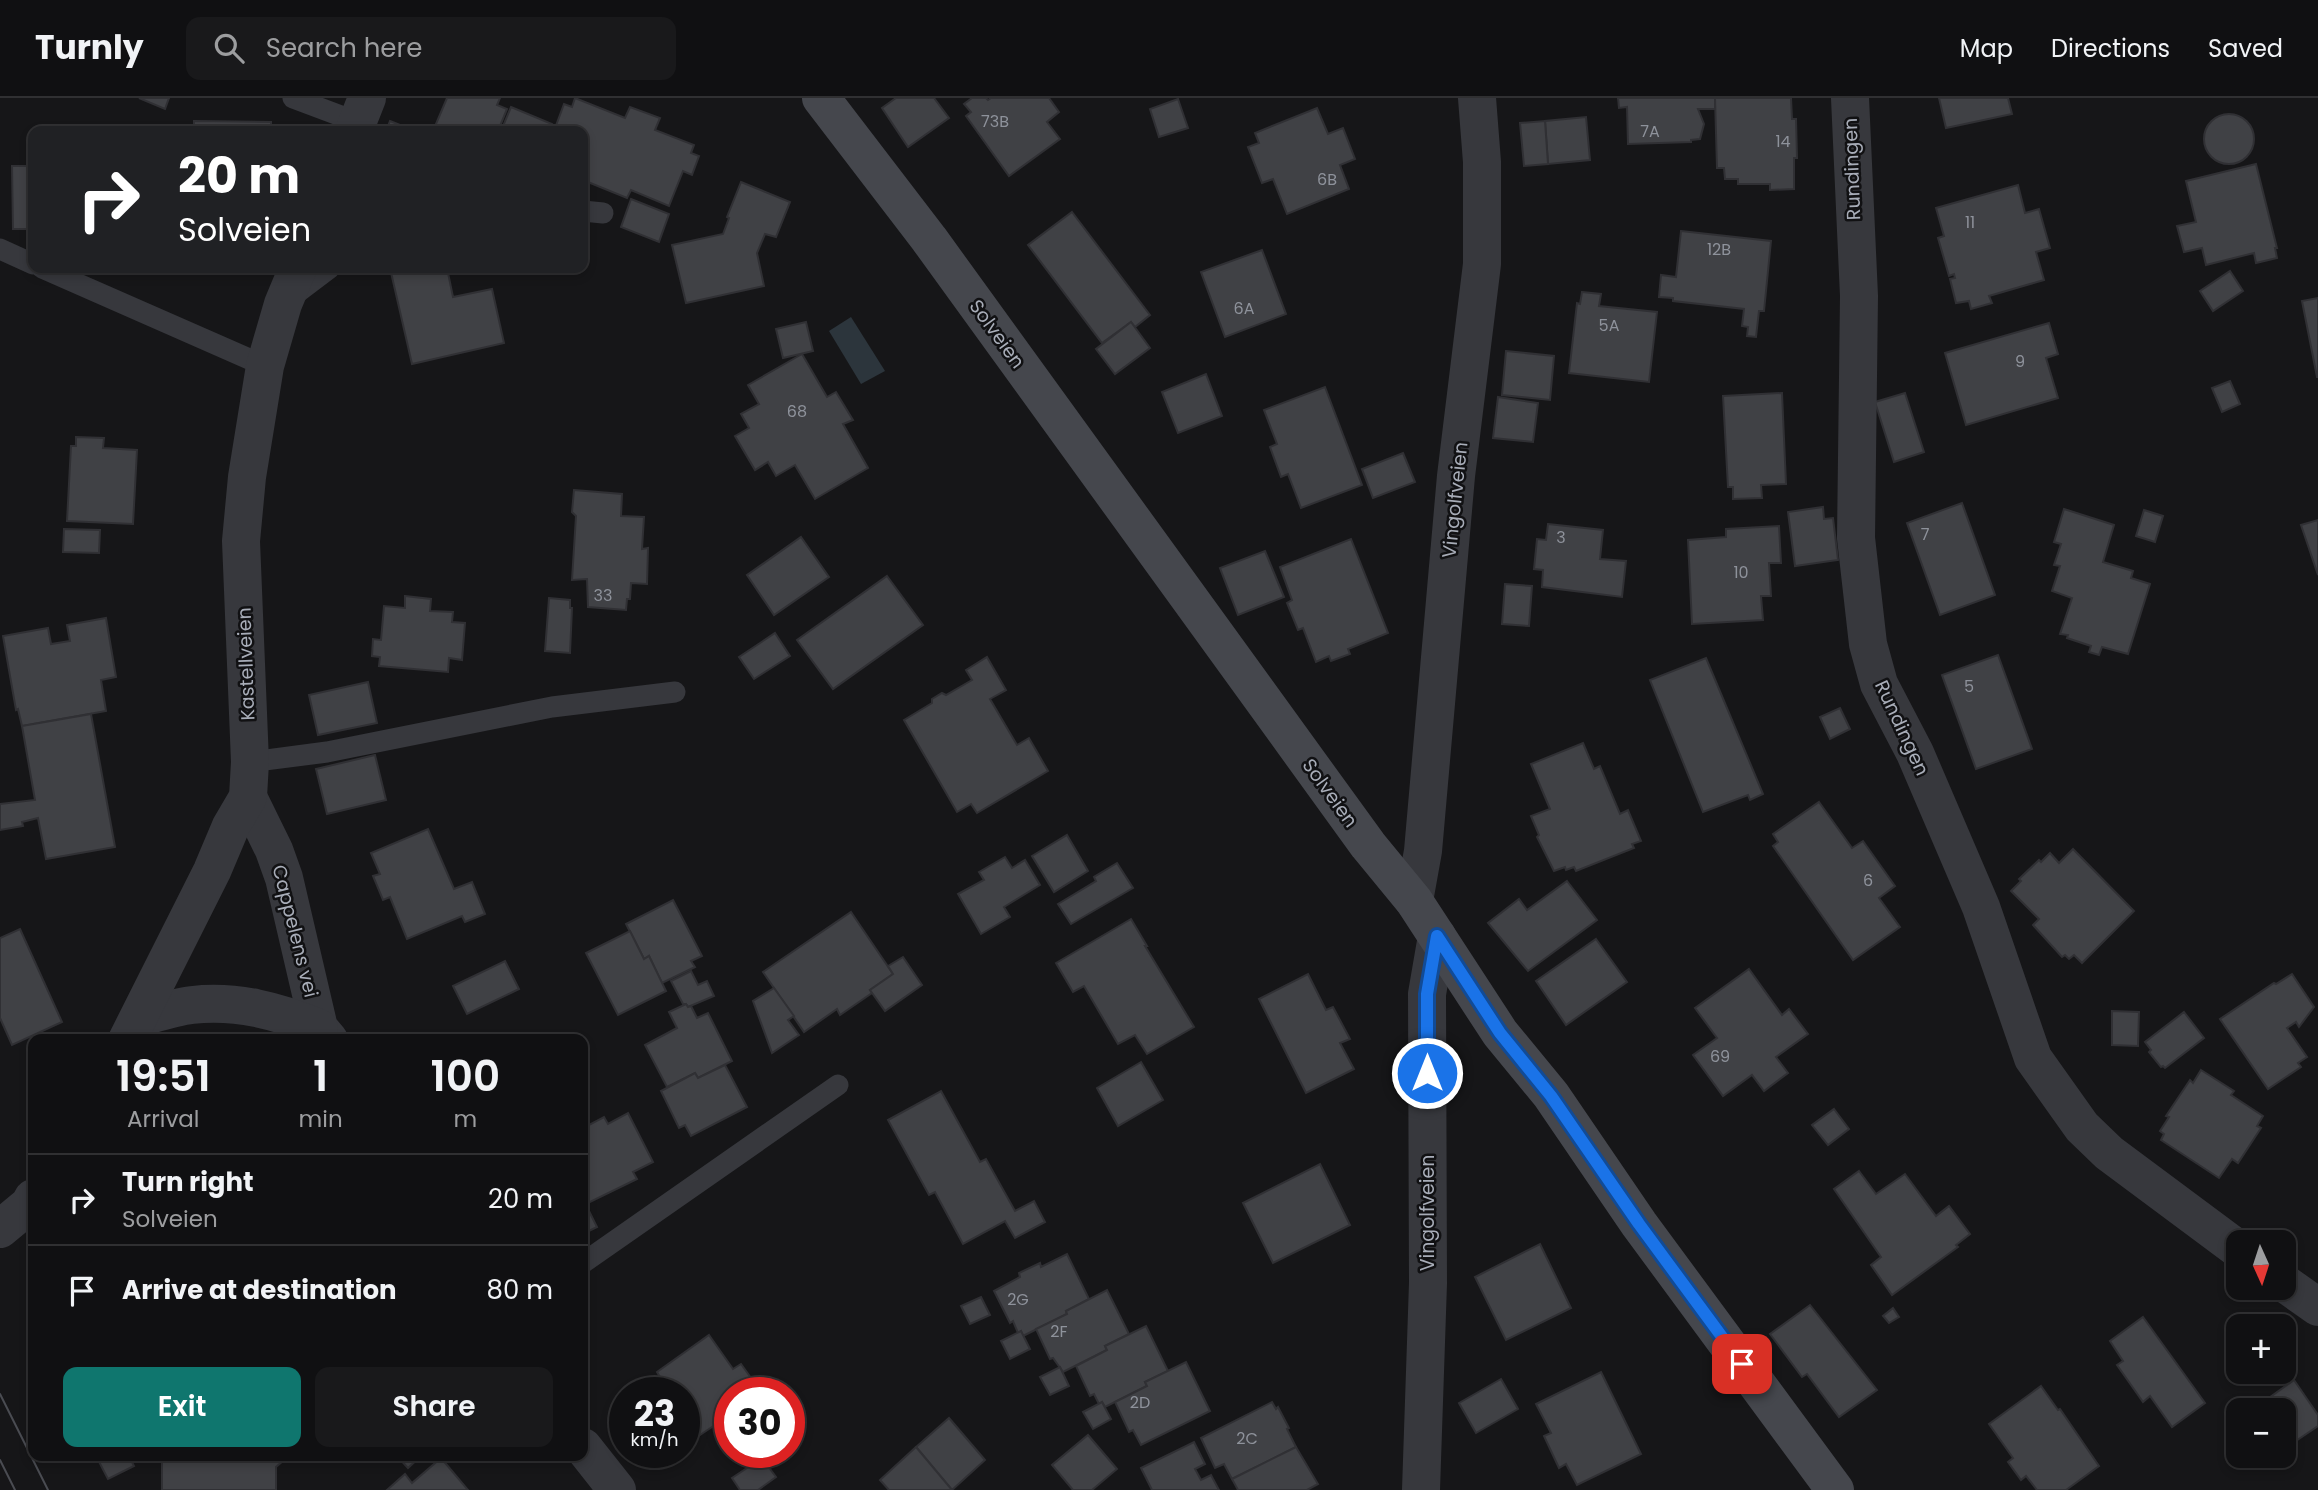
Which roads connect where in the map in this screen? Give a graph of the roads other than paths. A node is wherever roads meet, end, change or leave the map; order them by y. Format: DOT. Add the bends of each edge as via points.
graph roads {
  1 [pos="293,98"];
  2 [pos="821,98"];
  3 [pos="1477,98"];
  4 [pos="1850,98"];
  5 [pos="359,117"];
  6 [pos="0,249"];
  7 [pos="28,262"];
  8 [pos="53,273"];
  9 [pos="296,273"];
  10 [pos="323,273"];
  11 [pos="283,304"];
  12 [pos="265,366"];
  13 [pos="675,692"];
  14 [pos="249,780"];
  15 [pos="1414,901"];
  16 [pos="1437,936"];
  17 [pos="133,1028"];
  18 [pos="324,1034"];
  19 [pos="838,1085"];
  20 [pos="28,1203"];
  21 [pos="0,1229"];
  22 [pos="2226,1240"];
  23 [pos="588,1260"];
  24 [pos="2296,1291"];
  25 [pos="2318,1307"];
  26 [pos="588,1453"];
  27 [pos="617,1490"];
  28 [pos="1421,1490"];
  29 [pos="1835,1490"];
  1 -- 5 [label="lane"];
  2 -- 15 [label="street, Solveien" via="929,239 1359,834"];
  3 -- 15 [label="street, Vingolfveien" via="1482,264 1457,476 1423,851"];
  4 -- 22 [label="street, Rundingen" via="1859,296 1856,538 1868,644 1879,684 1915,753 1980,907 2033,1058 2082,1127 2109,1153"];
  6 -- 7 [label="lane"];
  8 -- 12 [label="lane"];
  9 -- 11 [label="street, Kastellveien"];
  10 -- 11 [label="lane"];
  11 -- 12 [label="street, Kastellveien"];
  12 -- 14 [label="street, Kastellveien" via="241,541"];
  13 -- 14 [label="lane" via="552,707 354,747"];
  14 -- 17 [label="street" via="212,871"];
  14 -- 18 [label="street, Cappelens vei" via="284,878"];
  15 -- 16 [label="street, Solveien"];
  16 -- 28 [label="street, Vingolfveien" via="1427,994 1428,1283"];
  16 -- 29 [label="street, Solveien" via="1500,1033 1551,1096"];
  17 -- 18 [label="street, Cappelens vei" via="192,1005 238,1004 283,1014"];
  19 -- 23 [label="lane"];
  20 -- 21 [label="street"];
  24 -- 25 [label="street"];
  26 -- 27 [label="street"];
}
